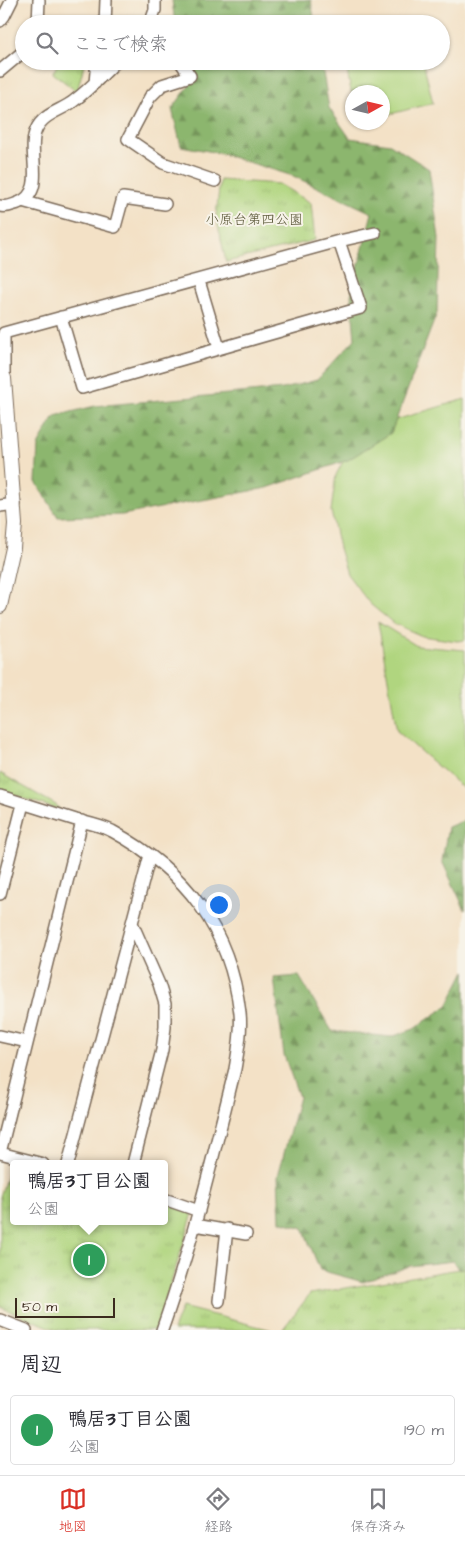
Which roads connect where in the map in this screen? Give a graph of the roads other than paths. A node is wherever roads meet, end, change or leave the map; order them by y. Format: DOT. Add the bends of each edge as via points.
graph roads {
  1 [pos="12,0"];
  2 [pos="40,0"];
  3 [pos="106,0"];
  4 [pos="155,0"];
  5 [pos="39,15"];
  6 [pos="105,15"];
  7 [pos="153,15"];
  8 [pos="0,21"];
  9 [pos="15,58"];
  10 [pos="96,70"];
  11 [pos="108,70"];
  12 [pos="186,70"];
  13 [pos="0,71"];
  14 [pos="95,83"];
  15 [pos="215,182"];
  16 [pos="22,201"];
  17 [pos="166,204"];
  18 [pos="0,206"];
  19 [pos="375,233"];
  20 [pos="339,240"];
  21 [pos="199,281"];
  22 [pos="61,317"];
  23 [pos="219,348"];
  24 [pos="2,379"];
  25 [pos="4,441"];
  26 [pos="15,504"];
  27 [pos="0,506"];
  28 [pos="0,606"];
  29 [pos="0,796"];
  30 [pos="23,804"];
  31 [pos="82,821"];
  32 [pos="150,855"];
  33 [pos="0,894"];
  34 [pos="132,923"];
  35 [pos="0,1036"];
  36 [pos="27,1042"];
  37 [pos="0,1153"];
  38 [pos="27,1160"];
  39 [pos="69,1160"];
  40 [pos="134,1160"];
  41 [pos="168,1200"];
  42 [pos="198,1211"];
  43 [pos="195,1225"];
  44 [pos="227,1229"];
  45 [pos="246,1234"];
  46 [pos="219,1302"];
  47 [pos="0,1320"];
  48 [pos="20,1329"];
  49 [pos="162,1330"];
  1 -- 8 [label="street"];
  2 -- 5 [label="street"];
  3 -- 6 [label="street"];
  4 -- 7 [label="street"];
  9 -- 13 [label="street"];
  10 -- 14 [label="street"];
  11 -- 14 [label="street"];
  12 -- 15 [label="street" via="190,76 162,85 150,97 128,138 163,163"];
  14 -- 16 [label="street" via="73,102 38,123 32,148 36,172 33,189"];
  16 -- 17 [label="street" via="115,227 123,198"];
  16 -- 18 [label="street"];
  19 -- 20 [label="street"];
  20 -- 21 [label="street"];
  20 -- 23 [label="street" via="361,308"];
  21 -- 22 [label="street"];
  21 -- 23 [label="street"];
  22 -- 23 [label="street" via="82,388"];
  22 -- 24 [label="street" via="4,334"];
  24 -- 25 [label="street"];
  25 -- 26 [label="street"];
  26 -- 27 [label="street"];
  26 -- 28 [label="street" via="13,548"];
  29 -- 30 [label="street"];
  30 -- 31 [label="street"];
  30 -- 33 [label="street"];
  31 -- 32 [label="street" via="111,830"];
  31 -- 36 [label="street"];
  32 -- 34 [label="street"];
  32 -- 42 [label="street" via="173,874 200,904 220,938 240,1014 235,1069"];
  34 -- 39 [label="street"];
  34 -- 40 [label="street" via="159,984 165,1027"];
  35 -- 36 [label="street"];
  36 -- 37 [label="street"];
  37 -- 38 [label="street"];
  41 -- 42 [label="street"];
  42 -- 43 [label="street"];
  43 -- 44 [label="street"];
  43 -- 49 [label="street"];
  44 -- 45 [label="street"];
  44 -- 46 [label="street"];
  47 -- 48 [label="street"];
}
